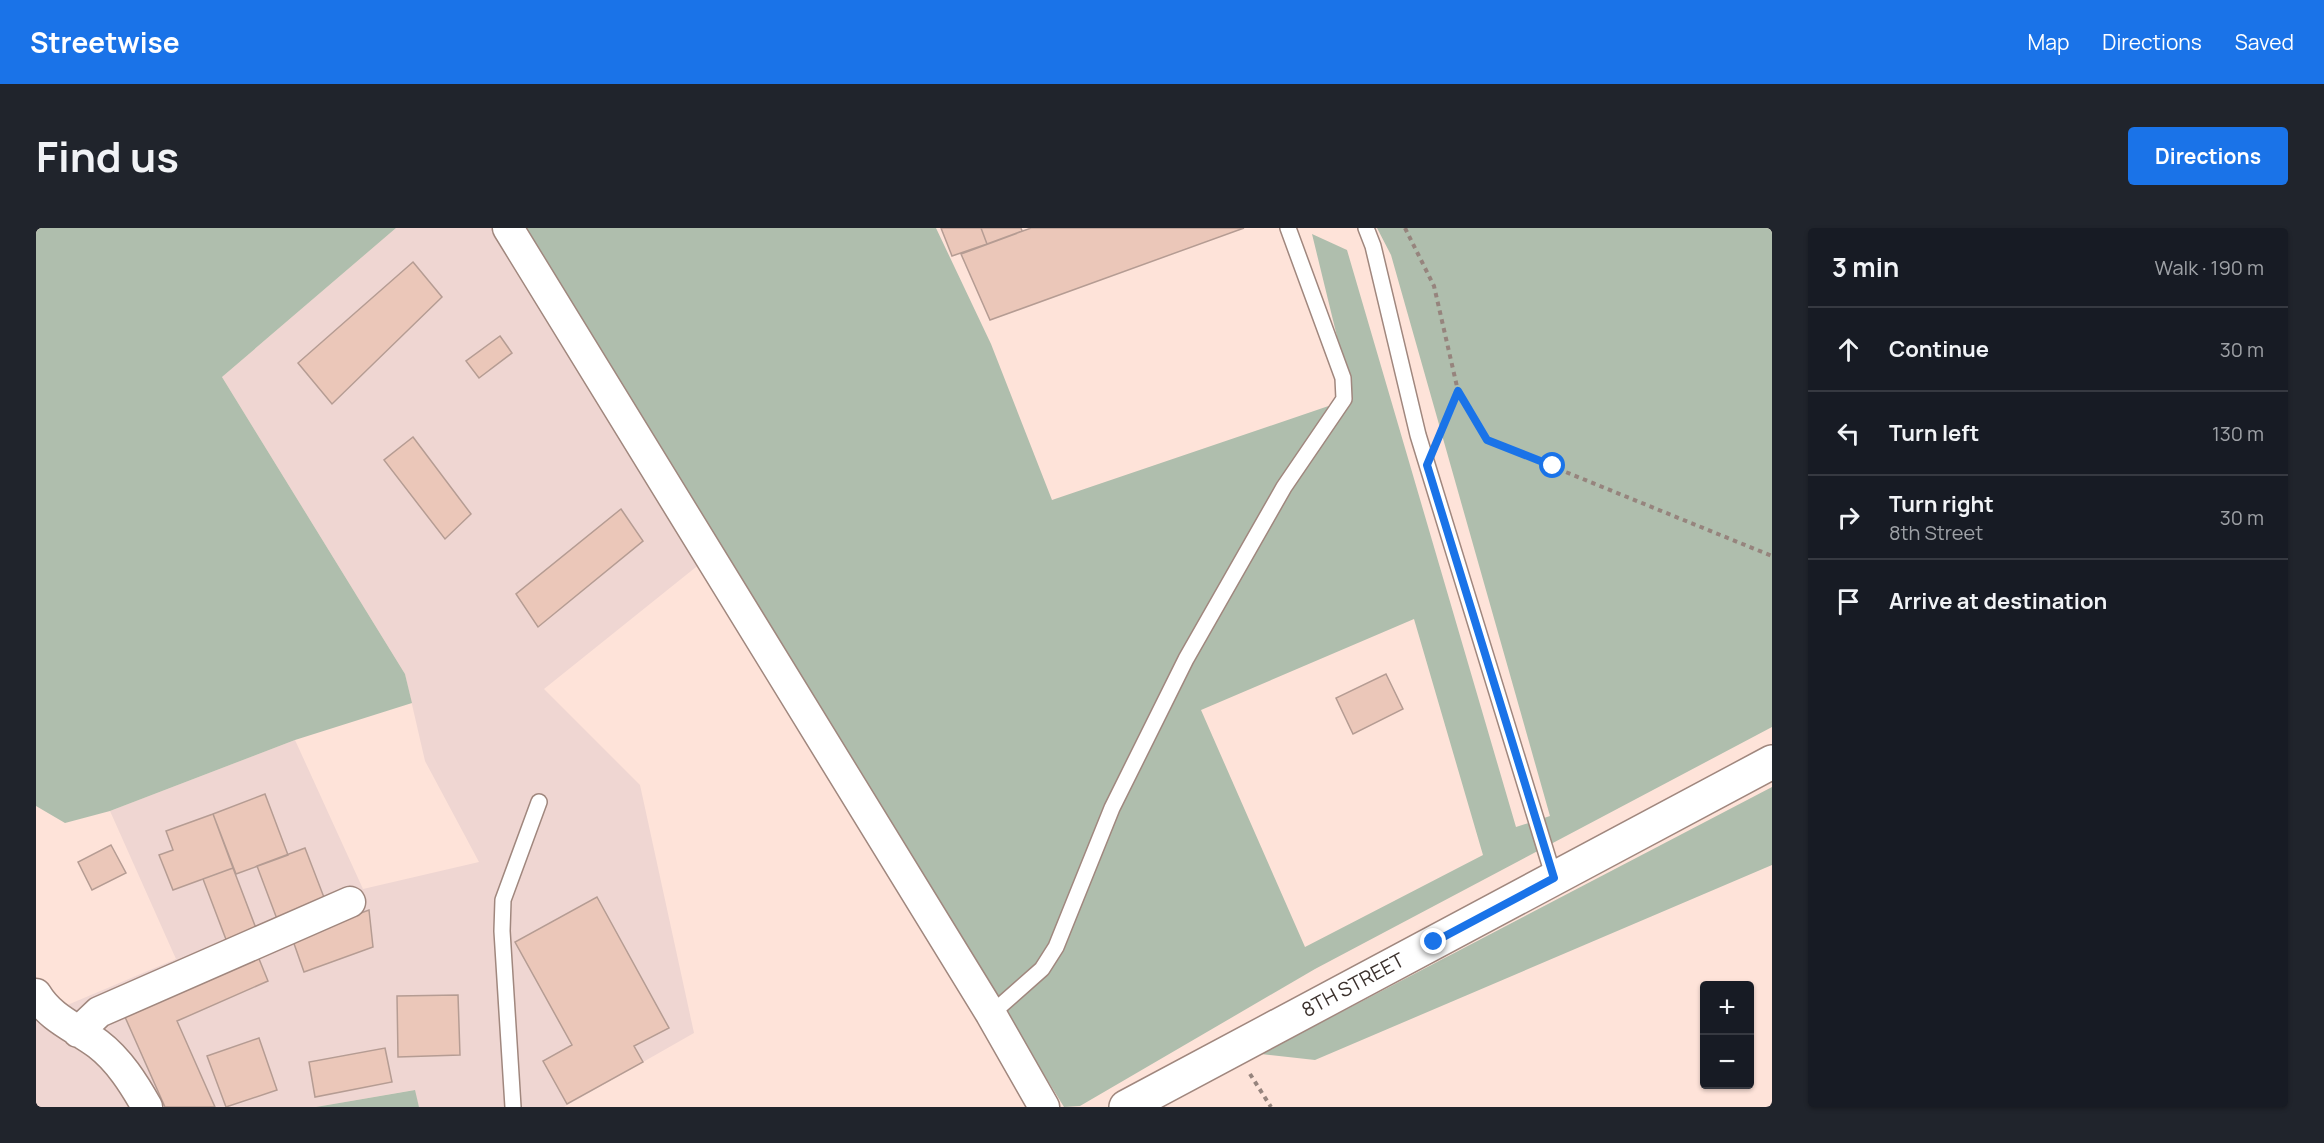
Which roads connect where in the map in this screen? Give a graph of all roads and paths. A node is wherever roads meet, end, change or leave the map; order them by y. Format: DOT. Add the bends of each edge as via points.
graph roads {
  1 [pos="508,228"];
  2 [pos="1288,228"];
  3 [pos="1366,228"];
  4 [pos="1405,228"];
  5 [pos="1458,391"];
  6 [pos="1427,465"];
  7 [pos="1772,556"];
  8 [pos="1772,762"];
  9 [pos="539,802"];
  10 [pos="1554,878"];
  11 [pos="350,902"];
  12 [pos="36,994"];
  13 [pos="991,1014"];
  14 [pos="78,1032"];
  15 [pos="1233,1048"];
  16 [pos="147,1107"];
  17 [pos="513,1107"];
  18 [pos="1044,1107"];
  19 [pos="1126,1107"];
  20 [pos="1271,1107"];
  1 -- 13 [label="street"];
  2 -- 13 [label="lane" via="1343,378 1344,399 1284,487 1186,659 1112,808 1056,947 1042,969"];
  3 -- 6 [label="lane"];
  4 -- 5 [label="path" via="1434,286"];
  5 -- 6 [label="path"];
  5 -- 7 [label="path" via="1487,440"];
  6 -- 10 [label="lane"];
  8 -- 10 [label="street, 8TH STREET"];
  9 -- 17 [label="lane" via="503,900"];
  10 -- 15 [label="street, 8TH STREET"];
  11 -- 14 [label="street" via="99,1012"];
  12 -- 14 [label="street" via="54,1017"];
  13 -- 18 [label="street"];
  14 -- 16 [label="street" via="99,1045 128,1075"];
  15 -- 19 [label="street, 8TH STREET"];
  15 -- 20 [label="path"];
}
